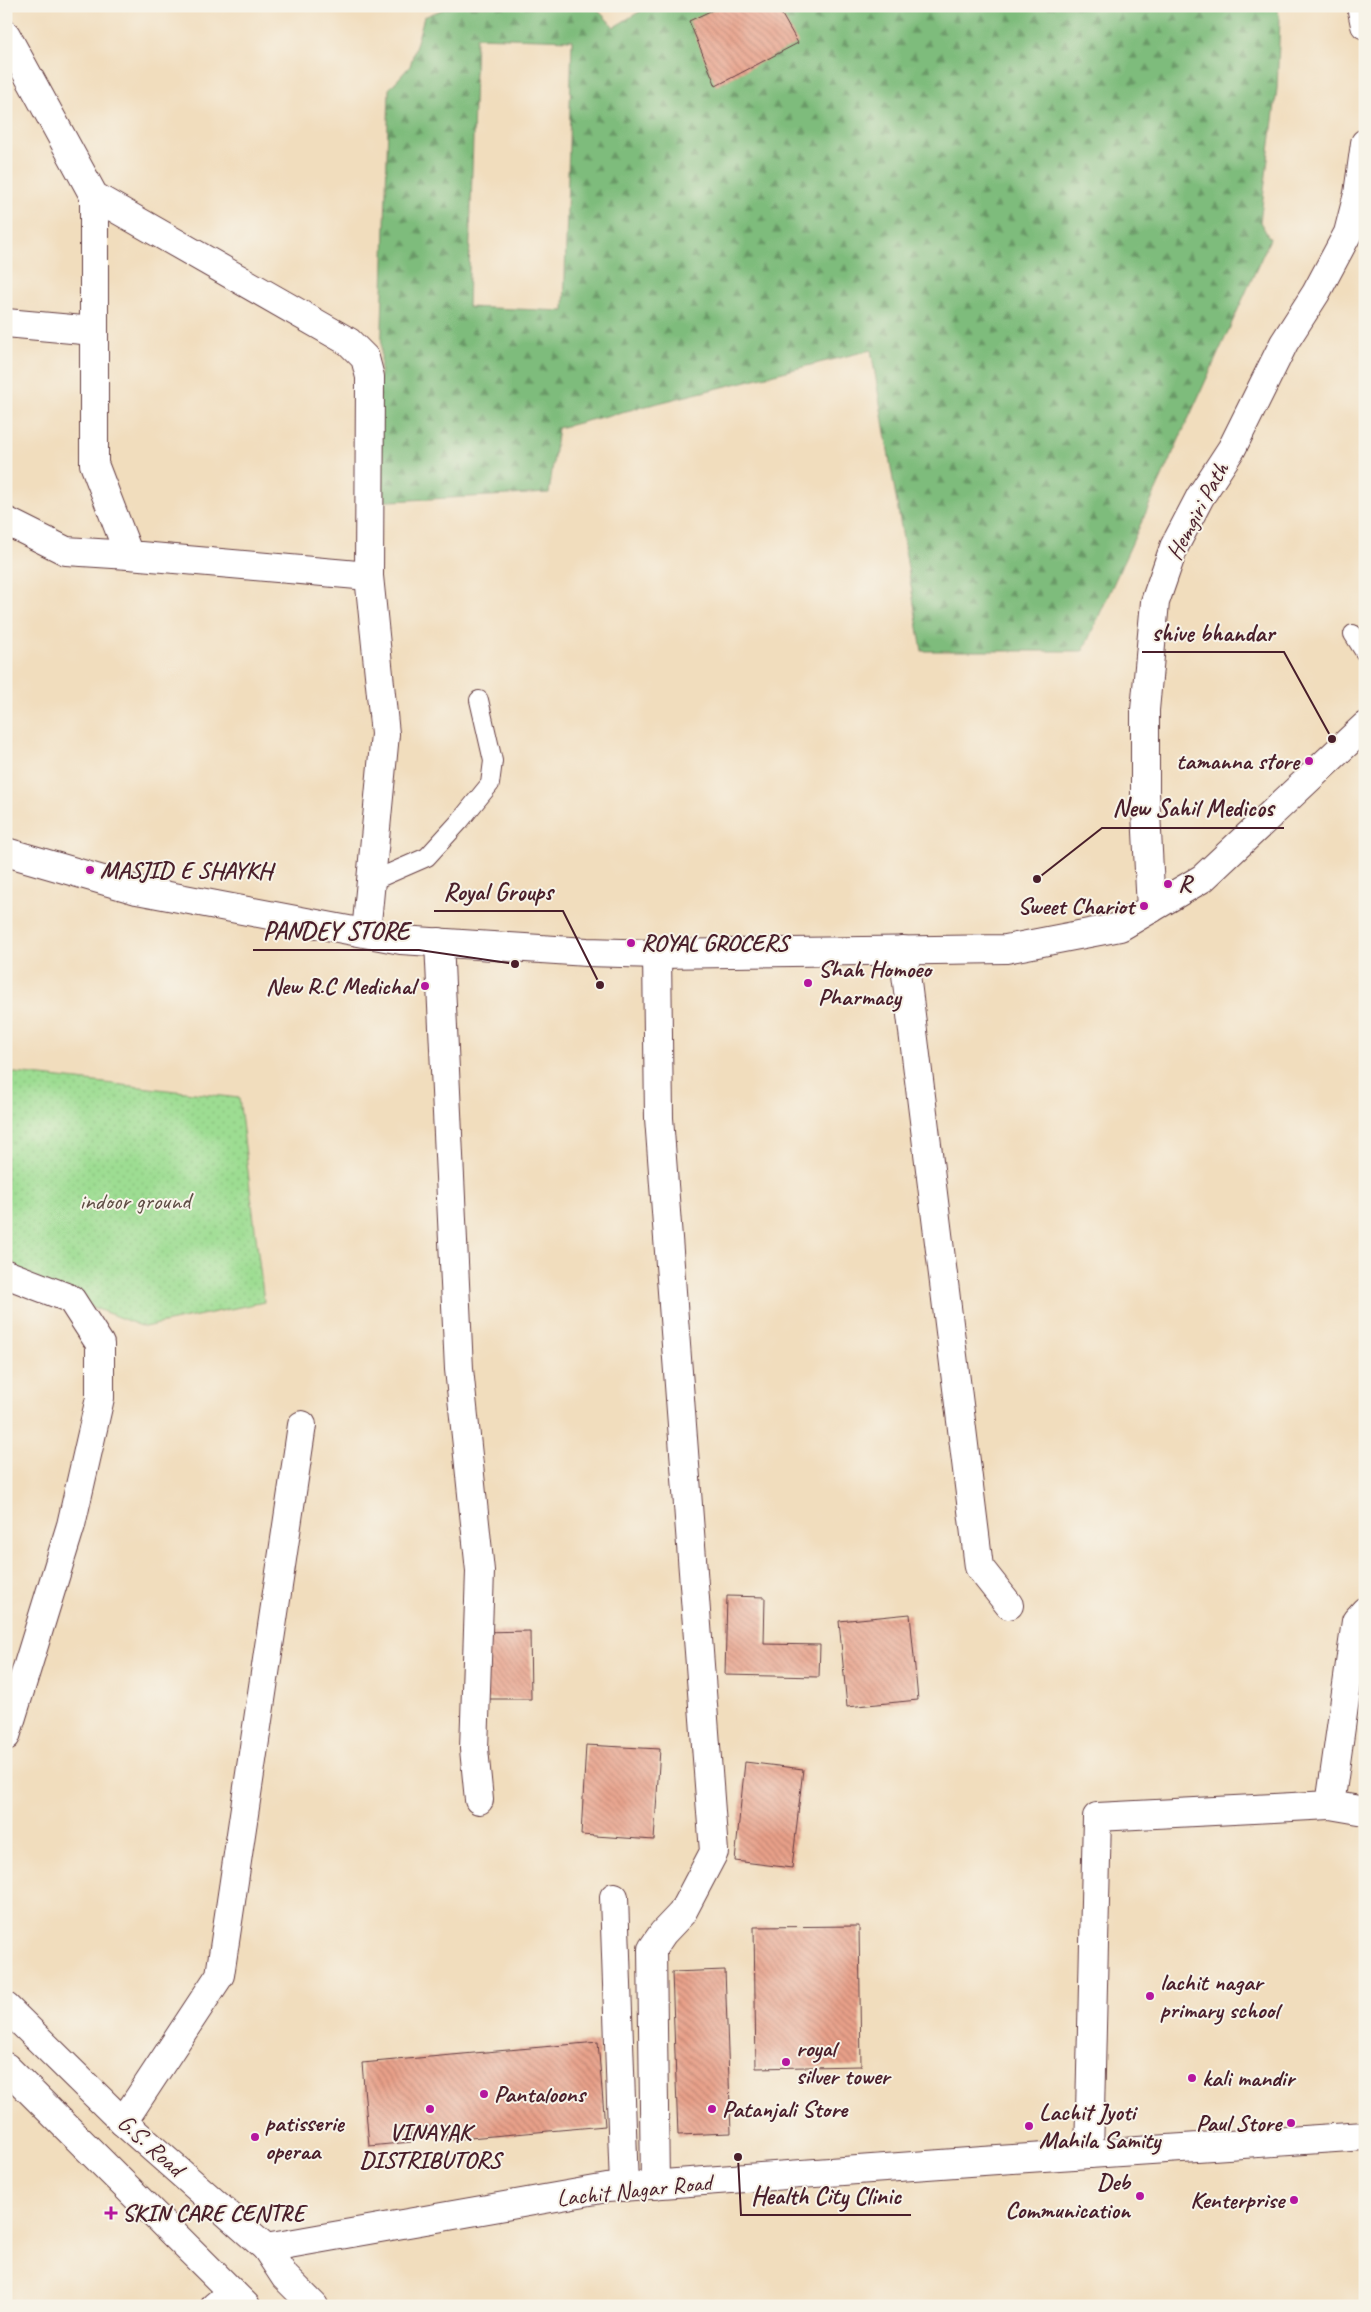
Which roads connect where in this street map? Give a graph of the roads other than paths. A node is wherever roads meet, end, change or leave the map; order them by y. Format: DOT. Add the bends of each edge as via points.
graph roads {
  1 [pos="1361,6"];
  2 [pos="1365,25"];
  3 [pos="6,35"];
  4 [pos="1365,143"];
  5 [pos="94,196"];
  6 [pos="6,324"];
  7 [pos="94,331"];
  8 [pos="6,521"];
  9 [pos="129,556"];
  10 [pos="369,576"];
  11 [pos="1353,634"];
  12 [pos="1365,653"];
  13 [pos="479,700"];
  14 [pos="1365,726"];
  15 [pos="6,852"];
  16 [pos="372,881"];
  17 [pos="1151,908"];
  18 [pos="366,933"];
  19 [pos="439,942"];
  20 [pos="903,950"];
  21 [pos="657,954"];
  22 [pos="6,1274"];
  23 [pos="302,1424"];
  24 [pos="1009,1605"];
  25 [pos="1365,1612"];
  26 [pos="6,1736"];
  27 [pos="479,1800"];
  28 [pos="1330,1805"];
  29 [pos="1365,1811"];
  30 [pos="614,1897"];
  31 [pos="6,2007"];
  32 [pos="6,2067"];
  33 [pos="123,2122"];
  34 [pos="1365,2136"];
  35 [pos="1089,2154"];
  36 [pos="655,2185"];
  37 [pos="624,2187"];
  38 [pos="266,2248"];
  39 [pos="231,2301"];
  40 [pos="314,2306"];
  1 -- 2 [label="street"];
  3 -- 5 [label="street"];
  4 -- 17 [label="street, Hemgiri Path" via="1358,194 1348,233 1316,293 1284,343 1232,448 1200,497 1174,547 1155,602 1145,710 1145,793"];
  5 -- 7 [label="street"];
  5 -- 10 [label="street" via="349,342 365,358 370,377"];
  6 -- 7 [label="street"];
  7 -- 9 [label="street" via="94,464"];
  8 -- 9 [label="street" via="66,551"];
  9 -- 10 [label="street"];
  10 -- 16 [label="street" via="385,734"];
  11 -- 12 [label="lane"];
  13 -- 16 [label="lane" via="493,762 490,784 426,857"];
  14 -- 17 [label="street" via="1202,878"];
  15 -- 18 [label="street" via="137,890"];
  16 -- 18 [label="street"];
  17 -- 20 [label="street" via="1120,927 1006,949"];
  18 -- 19 [label="street" via="401,940"];
  19 -- 21 [label="street"];
  19 -- 27 [label="street" via="459,1369 480,1571 474,1749"];
  20 -- 21 [label="street"];
  20 -- 24 [label="street" via="979,1567"];
  21 -- 36 [label="street" via="659,1118 714,1852 682,1913 652,1949"];
  22 -- 26 [label="street" via="71,1299 100,1344 100,1398 71,1525"];
  23 -- 33 [label="street" via="220,1975"];
  25 -- 28 [label="street" via="1356,1621"];
  28 -- 29 [label="street"];
  28 -- 35 [label="street" via="1097,1816"];
  30 -- 37 [label="street"];
  31 -- 33 [label="street, G.S. Road"];
  32 -- 39 [label="street, G.S. Road"];
  33 -- 38 [label="street, G.S. Road"];
  34 -- 35 [label="street, Lachit Nagar Road"];
  35 -- 36 [label="street, Lachit Nagar Road"];
  36 -- 37 [label="street, Lachit Nagar Road"];
  37 -- 38 [label="street, Lachit Nagar Road"];
  38 -- 40 [label="street, G.S. Road" via="285,2277"];
}
